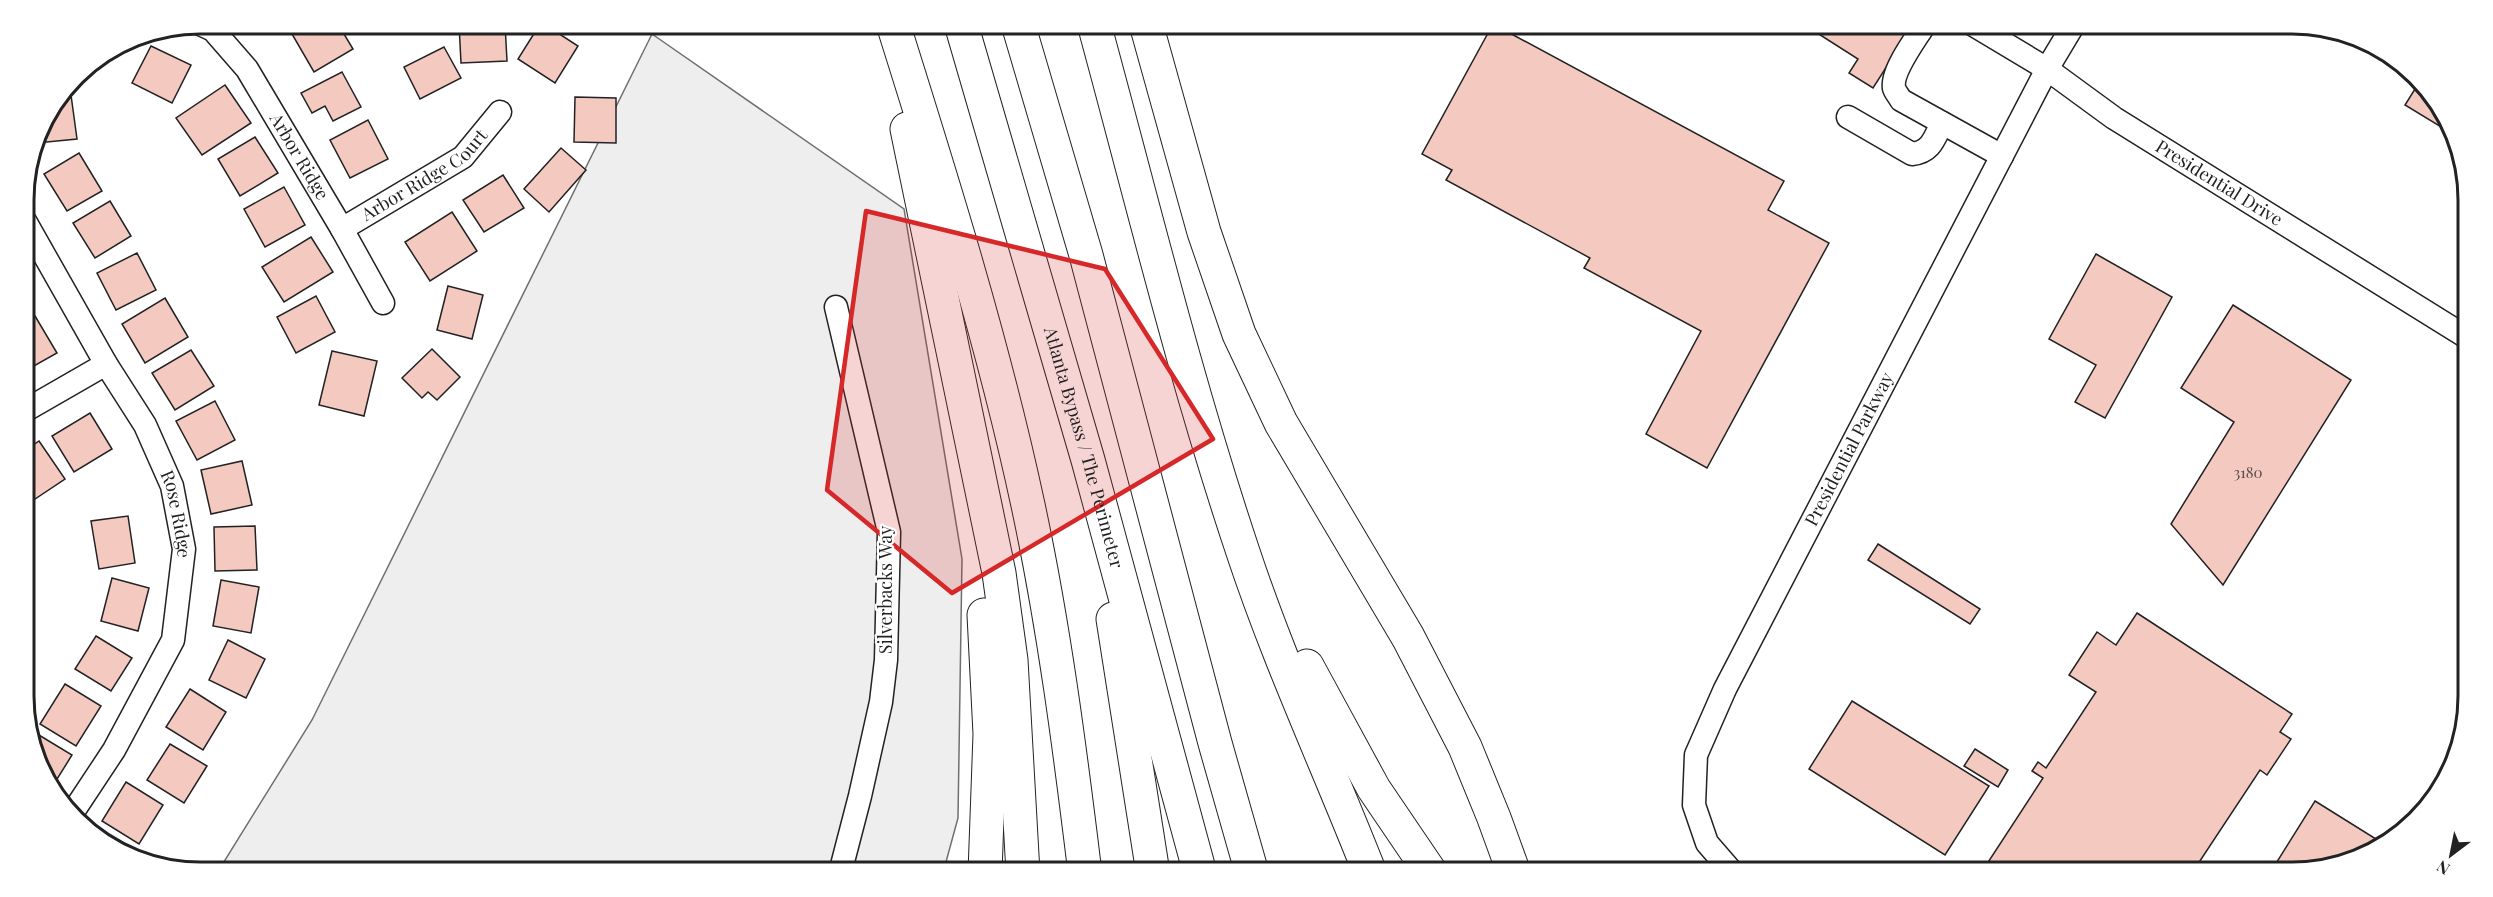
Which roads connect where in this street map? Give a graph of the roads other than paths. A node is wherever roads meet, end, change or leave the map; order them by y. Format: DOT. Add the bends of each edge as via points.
graph roads {
  1 [pos="216,34"];
  2 [pos="887,34"];
  3 [pos="896,34"];
  4 [pos="963,34"];
  5 [pos="1021,34"];
  6 [pos="1097,34"];
  7 [pos="1149,34"];
  8 [pos="1919,34"];
  9 [pos="1989,34"];
  10 [pos="2068,34"];
  11 [pos="2047,69"];
  12 [pos="500,112"];
  13 [pos="1848,117"];
  14 [pos="1942,123"];
  15 [pos="2001,156"];
  16 [pos="342,229"];
  17 [pos="35,238"];
  18 [pos="383,303"];
  19 [pos="836,307"];
  20 [pos="2458,332"];
  21 [pos="106,364"];
  22 [pos="35,405"];
  23 [pos="966,422"];
  24 [pos="1211,454"];
  25 [pos="1088,460"];
  26 [pos="77,807"];
  27 [pos="843,862"];
  28 [pos="985,862"];
  29 [pos="1022,862"];
  30 [pos="1084,862"];
  31 [pos="1151,862"];
  32 [pos="1197,862"];
  33 [pos="1249,862"];
  34 [pos="1365,862"];
  35 [pos="1424,862"];
  36 [pos="1510,862"];
  37 [pos="1724,862"];
  1 -- 16 [label="street, Arbor Ridge" via="247,69"];
  2 -- 23 [label="highway"];
  3 -- 30 [label="highway" via="994,363 1028,506 1065,714"];
  4 -- 25 [label="highway, Atlanta Bypass / The Perimeter"];
  5 -- 33 [label="highway" via="1086,255"];
  6 -- 24 [label="highway"];
  7 -- 36 [label="highway" via="1204,232 1239,334 1281,423 1408,637 1465,747"];
  8 -- 14 [label="street" via="1897,71 1895,90 1902,100"];
  9 -- 11 [label="street, Presidential Drive"];
  10 -- 11 [label="street, Presidential Parkway"];
  11 -- 15 [label="street, Presidential Parkway"];
  11 -- 20 [label="street, Presidential Drive" via="2114,118"];
  12 -- 16 [label="street, Arbor Ridge Court" via="463,157"];
  13 -- 14 [label="street" via="1912,154 1929,147"];
  14 -- 15 [label="street"];
  15 -- 37 [label="street, Presidential Parkway" via="1725,689 1696,755 1694,806 1707,843"];
  16 -- 18 [label="street, Arbor Ridge"];
  17 -- 21 [label="street, Rose Ridge"];
  19 -- 27 [label="street, Silverbacks Way" via="889,532 886,660 881,702"];
  21 -- 22 [label="street"];
  21 -- 26 [label="street, Rose Ridge" via="145,425 172,486 184,549 173,640 114,750"];
  23 -- 28 [label="highway" via="987,651 990,734"];
  23 -- 29 [label="highway" via="999,573 1011,660"];
  24 -- 34 [label="highway" via="1282,658"];
  24 -- 35 [label="highway" via="1318,690 1374,789"];
  25 -- 31 [label="highway"];
  25 -- 32 [label="highway, Atlanta Bypass / The Perimeter"];
}
